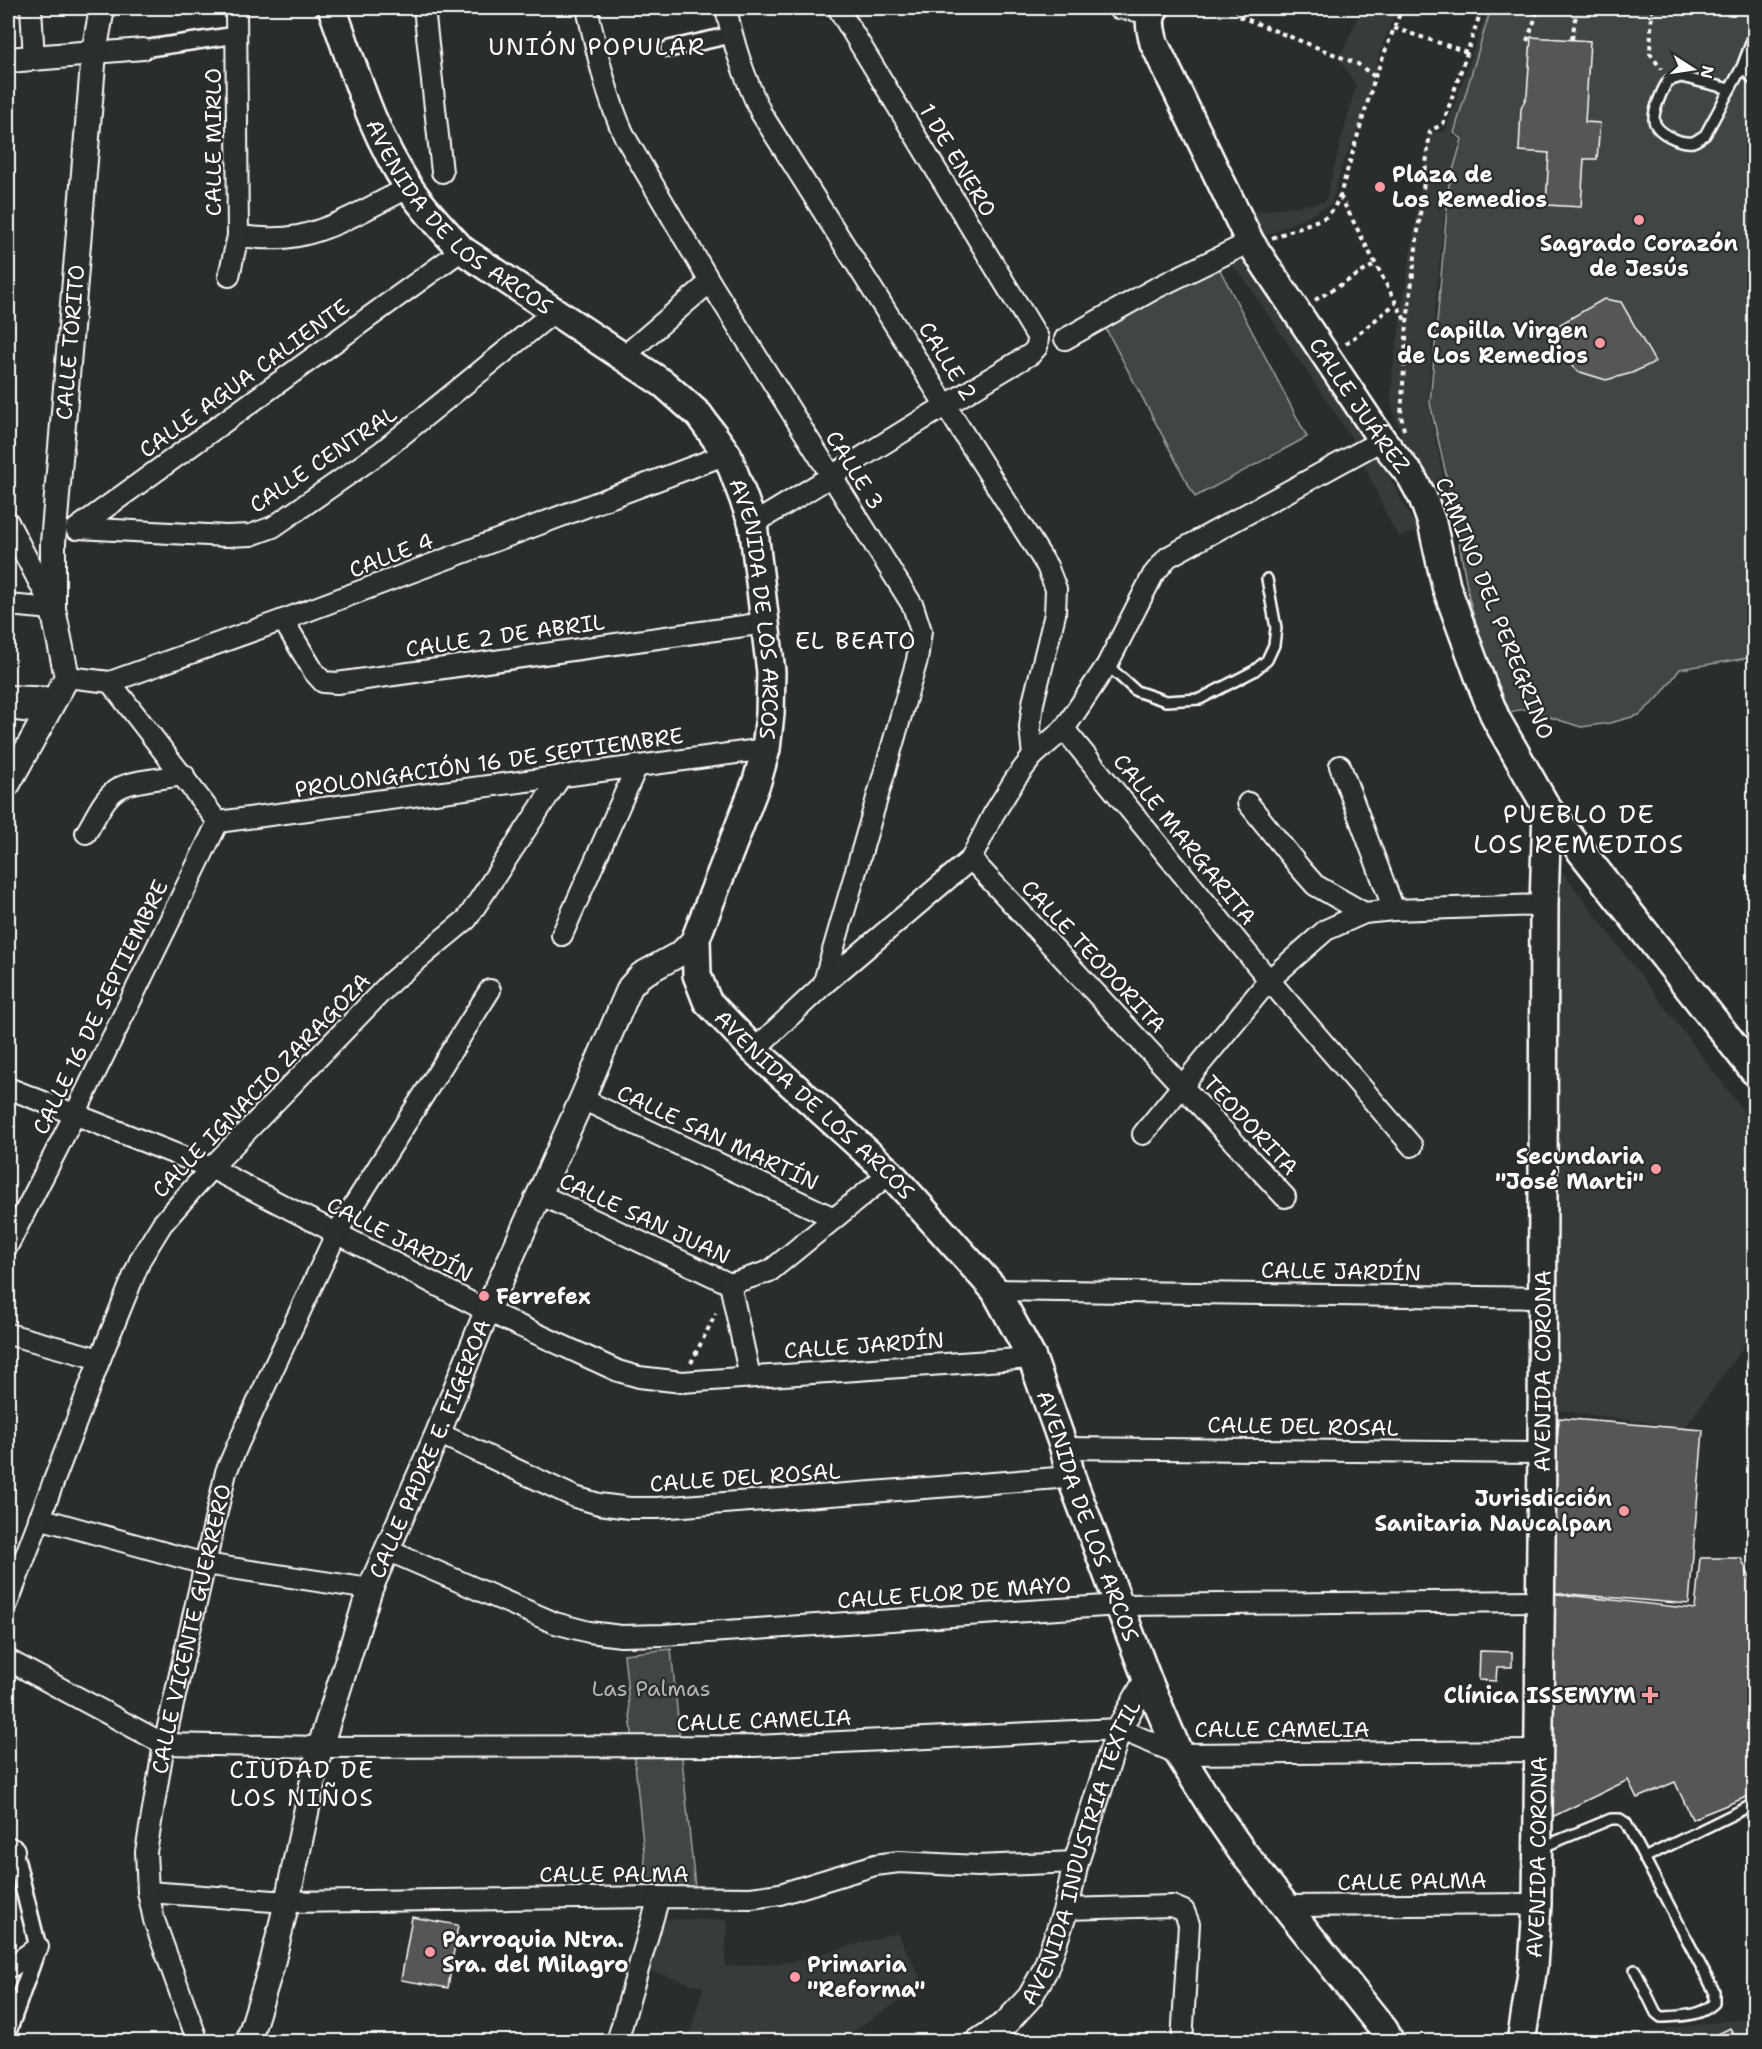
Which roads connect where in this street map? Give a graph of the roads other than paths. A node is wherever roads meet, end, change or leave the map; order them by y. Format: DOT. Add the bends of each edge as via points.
graph roads {
  1 [pos="31,8"];
  2 [pos="102,8"];
  3 [pos="236,8"];
  4 [pos="332,8"];
  5 [pos="424,8"];
  6 [pos="587,8"];
  7 [pos="726,8"];
  8 [pos="838,8"];
  9 [pos="1118,8"];
  10 [pos="1153,10"];
  11 [pos="236,35"];
  12 [pos="731,35"];
  13 [pos="1755,35"];
  14 [pos="143,49"];
  15 [pos="669,49"];
  16 [pos="94,53"];
  17 [pos="34,59"];
  18 [pos="8,60"];
  19 [pos="1742,67"];
  20 [pos="1755,80"];
  21 [pos="1730,88"];
  22 [pos="442,172"];
  23 [pos="408,188"];
  24 [pos="238,236"];
  25 [pos="1251,244"];
  26 [pos="462,250"];
  27 [pos="229,276"];
  28 [pos="710,282"];
  29 [pos="555,311"];
  30 [pos="1065,339"];
  31 [pos="624,356"];
  32 [pos="946,404"];
  33 [pos="1394,440"];
  34 [pos="728,454"];
  35 [pos="831,477"];
  36 [pos="8,522"];
  37 [pos="753,524"];
  38 [pos="78,528"];
  39 [pos="53,543"];
  40 [pos="1267,579"];
  41 [pos="8,605"];
  42 [pos="53,609"];
  43 [pos="283,620"];
  44 [pos="765,623"];
  45 [pos="1107,665"];
  46 [pos="110,682"];
  47 [pos="8,696"];
  48 [pos="57,696"];
  49 [pos="8,709"];
  50 [pos="1064,729"];
  51 [pos="765,749"];
  52 [pos="1033,756"];
  53 [pos="637,766"];
  54 [pos="1340,766"];
  55 [pos="184,775"];
  56 [pos="561,776"];
  57 [pos="8,784"];
  58 [pos="1248,803"];
  59 [pos="1547,808"];
  60 [pos="218,822"];
  61 [pos="86,833"];
  62 [pos="971,859"];
  63 [pos="1544,905"];
  64 [pos="1394,910"];
  65 [pos="1364,913"];
  66 [pos="562,935"];
  67 [pos="696,938"];
  68 [pos="1269,980"];
  69 [pos="823,985"];
  70 [pos="490,990"];
  71 [pos="754,1050"];
  72 [pos="1755,1071"];
  73 [pos="1182,1086"];
  74 [pos="8,1088"];
  75 [pos="582,1099"];
  76 [pos="75,1114"];
  77 [pos="1143,1134"];
  78 [pos="1412,1146"];
  79 [pos="211,1168"];
  80 [pos="890,1173"];
  81 [pos="539,1194"];
  82 [pos="1285,1197"];
  83 [pos="834,1218"];
  84 [pos="337,1233"];
  85 [pos="8,1245"];
  86 [pos="730,1284"];
  87 [pos="996,1290"];
  88 [pos="1542,1298"];
  89 [pos="487,1311"];
  90 [pos="8,1334"];
  91 [pos="1032,1358"];
  92 [pos="100,1359"];
  93 [pos="750,1377"];
  94 [pos="438,1433"];
  95 [pos="1064,1448"];
  96 [pos="1542,1453"];
  97 [pos="1071,1477"];
  98 [pos="39,1518"];
  99 [pos="387,1550"];
  100 [pos="205,1564"];
  101 [pos="370,1589"];
  102 [pos="1540,1600"];
  103 [pos="8,1602"];
  104 [pos="1120,1605"];
  105 [pos="8,1660"];
  106 [pos="1147,1679"];
  107 [pos="1119,1729"];
  108 [pos="164,1744"];
  109 [pos="320,1747"];
  110 [pos="1539,1751"];
  111 [pos="1179,1754"];
  112 [pos="1755,1804"];
  113 [pos="11,1848"];
  114 [pos="1538,1848"];
  115 [pos="1644,1858"];
  116 [pos="1076,1862"];
  117 [pos="148,1892"];
  118 [pos="659,1897"];
  119 [pos="287,1902"];
  120 [pos="1537,1904"];
  121 [pos="1287,1906"];
  122 [pos="1066,1909"];
  123 [pos="38,1947"];
  124 [pos="8,1967"];
  125 [pos="1635,1970"];
  126 [pos="8,2032"];
  127 [pos="198,2042"];
  128 [pos="248,2042"];
  129 [pos="617,2042"];
  130 [pos="977,2042"];
  131 [pos="1182,2042"];
  132 [pos="1390,2042"];
  133 [pos="1521,2042"];
  1 -- 17 [label="street"];
  2 -- 16 [label="street, CALLE TORITO"];
  3 -- 11 [label="street, CALLE MIRLO"];
  4 -- 23 [label="main road, AVENIDA DE LOS ARCOS" via="384,145"];
  5 -- 22 [label="street"];
  6 -- 28 [label="street, CALLE 3" via="605,85 625,137"];
  7 -- 12 [label="street, CALLE 2"];
  8 -- 32 [label="street, 1 DE ENERO" via="1038,338 1031,354"];
  9 -- 10 [label="street"];
  10 -- 25 [label="main road, CALLE JUÁREZ" via="1150,28 1154,43"];
  11 -- 14 [label="street"];
  11 -- 24 [label="street, CALLE MIRLO"];
  12 -- 15 [label="street"];
  12 -- 32 [label="street, CALLE 2" via="743,76 761,113"];
  13 -- 19 [label="lane"];
  14 -- 16 [label="street"];
  16 -- 17 [label="street"];
  16 -- 39 [label="street, CALLE TORITO"];
  17 -- 18 [label="street"];
  19 -- 20 [label="lane"];
  19 -- 21 [label="lane"];
  21 -- 21 [label="lane" via="1682,77 1668,81 1655,113 1657,127 1682,142 1694,142 1705,135"];
  23 -- 24 [label="street" via="325,228 297,236"];
  23 -- 26 [label="main road, AVENIDA DE LOS ARCOS"];
  24 -- 27 [label="street, CALLE MIRLO"];
  25 -- 30 [label="street" via="1156,288"];
  25 -- 33 [label="main road, CALLE JUÁREZ" via="1328,359"];
  26 -- 29 [label="main road, AVENIDA DE LOS ARCOS"];
  26 -- 38 [label="street, CALLE AGUA CALIENTE"];
  28 -- 31 [label="street"];
  28 -- 35 [label="street, CALLE 3"];
  29 -- 31 [label="main road, AVENIDA DE LOS ARCOS"];
  29 -- 38 [label="street, CALLE CENTRAL" via="381,452 273,527 250,535 226,536"];
  31 -- 34 [label="main road, AVENIDA DE LOS ARCOS" via="699,415"];
  32 -- 35 [label="street"];
  32 -- 52 [label="street, CALLE 2" via="1047,566 1056,589 1055,614 1033,703"];
  33 -- 45 [label="street" via="1168,557 1153,575"];
  33 -- 59 [label="main road, CALLE JUÁREZ" via="1424,498 1446,586 1496,719"];
  34 -- 37 [label="main road, AVENIDA DE LOS ARCOS"];
  34 -- 43 [label="street, CALLE 4"];
  35 -- 37 [label="street"];
  35 -- 69 [label="street, CALLE 3" via="913,606 921,631 917,660"];
  36 -- 42 [label="street"];
  37 -- 44 [label="main road, AVENIDA DE LOS ARCOS"];
  38 -- 39 [label="street, CALLE AGUA CALIENTE"];
  39 -- 42 [label="street, CALLE TORITO"];
  40 -- 45 [label="lane" via="1276,628 1274,645 1267,660 1254,671 1200,699 1166,701 1136,691"];
  41 -- 42 [label="street"];
  42 -- 48 [label="street, CALLE TORITO"];
  43 -- 44 [label="street, CALLE 2 DE ABRIL" via="314,672 324,682 337,683"];
  43 -- 46 [label="street, CALLE 4"];
  44 -- 51 [label="main road, AVENIDA DE LOS ARCOS" via="771,672"];
  45 -- 50 [label="street"];
  46 -- 48 [label="street, CALLE 4"];
  46 -- 55 [label="street"];
  47 -- 48 [label="street"];
  48 -- 49 [label="street"];
  48 -- 57 [label="street"];
  50 -- 52 [label="street"];
  50 -- 68 [label="street, CALLE MARGARITA"];
  51 -- 53 [label="street, PROLONGACIÓN 16 DE SEPTIEMBRE"];
  51 -- 67 [label="main road, AVENIDA DE LOS ARCOS" via="757,781"];
  52 -- 62 [label="street" via="993,815"];
  53 -- 56 [label="street, PROLONGACIÓN 16 DE SEPTIEMBRE"];
  53 -- 66 [label="street"];
  54 -- 64 [label="street"];
  55 -- 60 [label="street"];
  55 -- 61 [label="street" via="118,788"];
  56 -- 60 [label="street, PROLONGACIÓN 16 DE SEPTIEMBRE"];
  56 -- 79 [label="street, CALLE IGNACIO ZARAGOZA" via="467,919 393,981"];
  58 -- 65 [label="street" via="1315,885"];
  59 -- 63 [label="main road, AVENIDA CORONA"];
  59 -- 72 [label="main road, CALLE JUÁREZ"];
  60 -- 76 [label="street, CALLE 16 DE SEPTIEMBRE"];
  62 -- 69 [label="street"];
  62 -- 73 [label="street, CALLE TEODORITA"];
  63 -- 64 [label="street"];
  63 -- 88 [label="main road, AVENIDA CORONA"];
  64 -- 65 [label="street"];
  65 -- 68 [label="street" via="1326,930"];
  67 -- 71 [label="main road, AVENIDA DE LOS ARCOS" via="697,975 707,1001"];
  67 -- 75 [label="street, CALLE PADRE E. FIGEROA" via="681,953 641,975 630,987"];
  68 -- 73 [label="street"];
  68 -- 78 [label="street, CALLE MARGARITA"];
  69 -- 71 [label="street"];
  70 -- 84 [label="street, CALLE VICENTE GUERRERO"];
  71 -- 80 [label="main road, AVENIDA DE LOS ARCOS"];
  73 -- 77 [label="street"];
  73 -- 82 [label="street, TEODORITA"];
  74 -- 76 [label="street, CALLE JARDÍN"];
  75 -- 81 [label="street, CALLE PADRE E. FIGEROA"];
  75 -- 83 [label="street, CALLE SAN MARTÍN"];
  76 -- 79 [label="street, CALLE JARDÍN"];
  76 -- 85 [label="street, CALLE 16 DE SEPTIEMBRE"];
  79 -- 84 [label="street, CALLE JARDÍN"];
  79 -- 92 [label="street, CALLE IGNACIO ZARAGOZA" via="162,1224 141,1258"];
  80 -- 83 [label="street"];
  80 -- 87 [label="main road, AVENIDA DE LOS ARCOS"];
  81 -- 86 [label="street, CALLE SAN JUAN"];
  81 -- 89 [label="street, CALLE PADRE E. FIGEROA"];
  83 -- 86 [label="street" via="770,1271"];
  84 -- 89 [label="street, CALLE JARDÍN"];
  84 -- 100 [label="street, CALLE VICENTE GUERRERO" via="237,1444 226,1472"];
  86 -- 93 [label="street"];
  87 -- 88 [label="street, CALLE JARDÍN"];
  87 -- 91 [label="main road, AVENIDA DE LOS ARCOS"];
  88 -- 96 [label="main road, AVENIDA CORONA"];
  89 -- 93 [label="street, CALLE JARDÍN" via="639,1377 681,1382"];
  89 -- 94 [label="street, CALLE PADRE E. FIGEROA"];
  90 -- 92 [label="street"];
  91 -- 93 [label="street, CALLE JARDÍN"];
  91 -- 95 [label="main road, AVENIDA DE LOS ARCOS"];
  92 -- 98 [label="street, CALLE IGNACIO ZARAGOZA"];
  94 -- 97 [label="street, CALLE DEL ROSAL" via="575,1497 628,1508"];
  94 -- 99 [label="street, CALLE PADRE E. FIGEROA"];
  95 -- 96 [label="street, CALLE DEL ROSAL"];
  95 -- 97 [label="main road, AVENIDA DE LOS ARCOS"];
  96 -- 102 [label="main road, AVENIDA CORONA"];
  97 -- 104 [label="main road, AVENIDA DE LOS ARCOS"];
  98 -- 100 [label="street"];
  98 -- 103 [label="street, CALLE IGNACIO ZARAGOZA"];
  99 -- 101 [label="street, CALLE PADRE E. FIGEROA"];
  99 -- 104 [label="street, CALLE FLOR DE MAYO" via="555,1623 621,1636"];
  100 -- 101 [label="street"];
  100 -- 108 [label="street, CALLE VICENTE GUERRERO"];
  101 -- 109 [label="street, CALLE PADRE E. FIGEROA"];
  102 -- 104 [label="street, CALLE FLOR DE MAYO"];
  102 -- 110 [label="main road, AVENIDA CORONA"];
  104 -- 106 [label="main road, AVENIDA DE LOS ARCOS"];
  105 -- 108 [label="street, CALLE CAMELIA"];
  106 -- 107 [label="street, AVENIDA INDUSTRIA TEXTIL"];
  106 -- 111 [label="main road, AVENIDA DE LOS ARCOS"];
  107 -- 109 [label="street, CALLE CAMELIA" via="753,1746"];
  107 -- 111 [label="street, CALLE CAMELIA"];
  107 -- 116 [label="street, AVENIDA INDUSTRIA TEXTIL"];
  108 -- 109 [label="street, CALLE CAMELIA"];
  108 -- 117 [label="street, CALLE VICENTE GUERRERO" via="146,1852"];
  109 -- 119 [label="street, CALLE PADRE E. FIGEROA"];
  110 -- 111 [label="street, CALLE CAMELIA"];
  110 -- 114 [label="main road, AVENIDA CORONA"];
  111 -- 121 [label="main road, AVENIDA DE LOS ARCOS" via="1241,1850"];
  112 -- 115 [label="lane"];
  113 -- 123 [label="street"];
  114 -- 115 [label="lane" via="1611,1819 1620,1819 1626,1823"];
  114 -- 120 [label="main road, AVENIDA CORONA"];
  115 -- 125 [label="lane" via="1713,1991 1714,2003 1687,2016 1661,2017"];
  116 -- 118 [label="street, CALLE PALMA" via="977,1866 899,1862 874,1865 780,1894 751,1898"];
  116 -- 122 [label="street, AVENIDA INDUSTRIA TEXTIL"];
  117 -- 119 [label="street, CALLE PALMA"];
  117 -- 127 [label="street, CALLE VICENTE GUERRERO" via="154,1920"];
  118 -- 119 [label="street, CALLE PALMA"];
  118 -- 129 [label="street"];
  119 -- 128 [label="street, CALLE PADRE E. FIGEROA"];
  120 -- 121 [label="street, CALLE PALMA"];
  120 -- 133 [label="main road, AVENIDA CORONA" via="1533,1967"];
  121 -- 132 [label="main road, AVENIDA DE LOS ARCOS"];
  122 -- 130 [label="street, AVENIDA INDUSTRIA TEXTIL" via="1045,1970 1030,1997 1006,2023"];
  122 -- 131 [label="street" via="1172,1906 1184,1911 1189,1924"];
  123 -- 124 [label="street"];
  123 -- 126 [label="street"];
}
